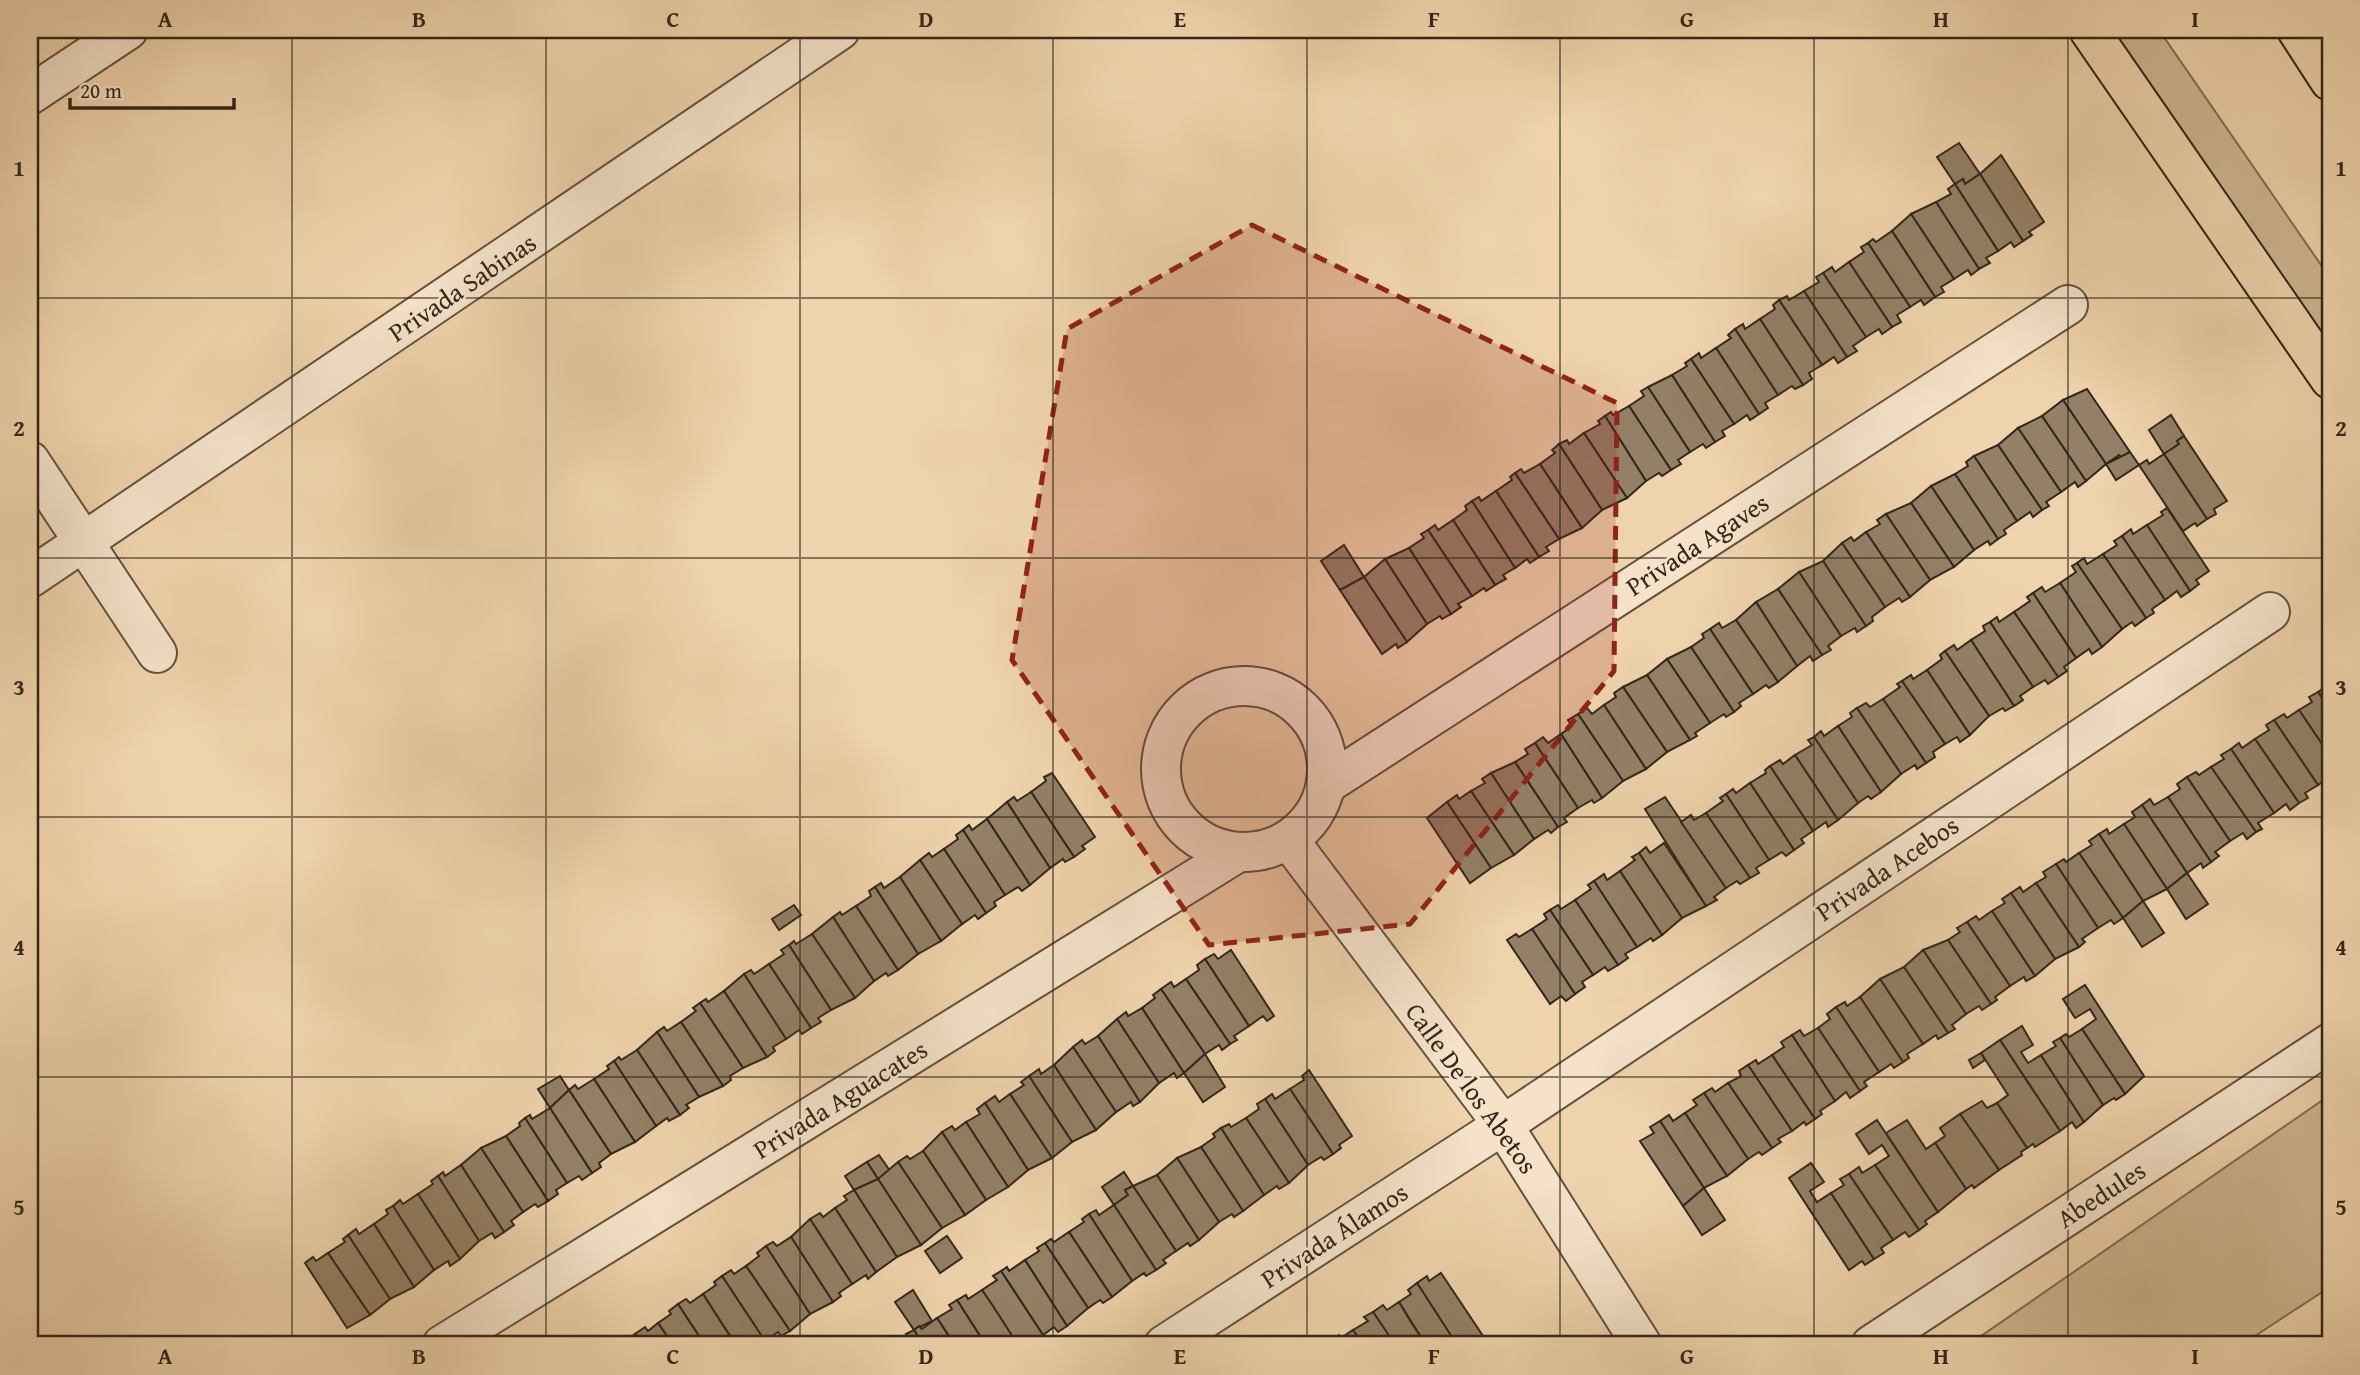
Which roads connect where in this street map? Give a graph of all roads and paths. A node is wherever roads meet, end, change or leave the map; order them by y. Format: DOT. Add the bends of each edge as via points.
graph roads {
  1 [pos="128,30"];
  2 [pos="840,30"];
  3 [pos="2089,30"];
  4 [pos="2297,30"];
  5 [pos="2330,81"];
  6 [pos="30,94"];
  7 [pos="2068,305"];
  8 [pos="2330,379"];
  9 [pos="30,461"];
  10 [pos="84,543"];
  11 [pos="30,578"];
  12 [pos="2270,612"];
  13 [pos="157,653"];
  14 [pos="1327,784"];
  15 [pos="1289,840"];
  16 [pos="1237,853"];
  17 [pos="2330,1043"];
  18 [pos="1503,1125"];
  19 [pos="442,1345"];
  20 [pos="1164,1345"];
  21 [pos="1642,1345"];
  22 [pos="1871,1345"];
  1 -- 6 [label="street"];
  2 -- 10 [label="street, Privada Sabinas"];
  3 -- 8 [label="highway"];
  4 -- 5 [label="highway"];
  7 -- 14 [label="street, Privada Agaves"];
  9 -- 10 [label="street"];
  10 -- 11 [label="street, Privada Sabinas"];
  10 -- 13 [label="street"];
  12 -- 18 [label="street, Privada Acebos"];
  14 -- 15 [label="street" via="1314,816"];
  14 -- 16 [label="street" via="1327,752 1315,724 1285,696 1266,687 1235,684 1206,694 1181,712 1165,739 1159,769 1166,799 1183,826 1208,844"];
  15 -- 16 [label="street" via="1264,850"];
  15 -- 18 [label="street, Calle De los Abetos"];
  16 -- 19 [label="street, Privada Aguacates"];
  17 -- 22 [label="street, Abedules"];
  18 -- 20 [label="street, Privada Álamos"];
  18 -- 21 [label="street, Calle De los Abetos"];
}
